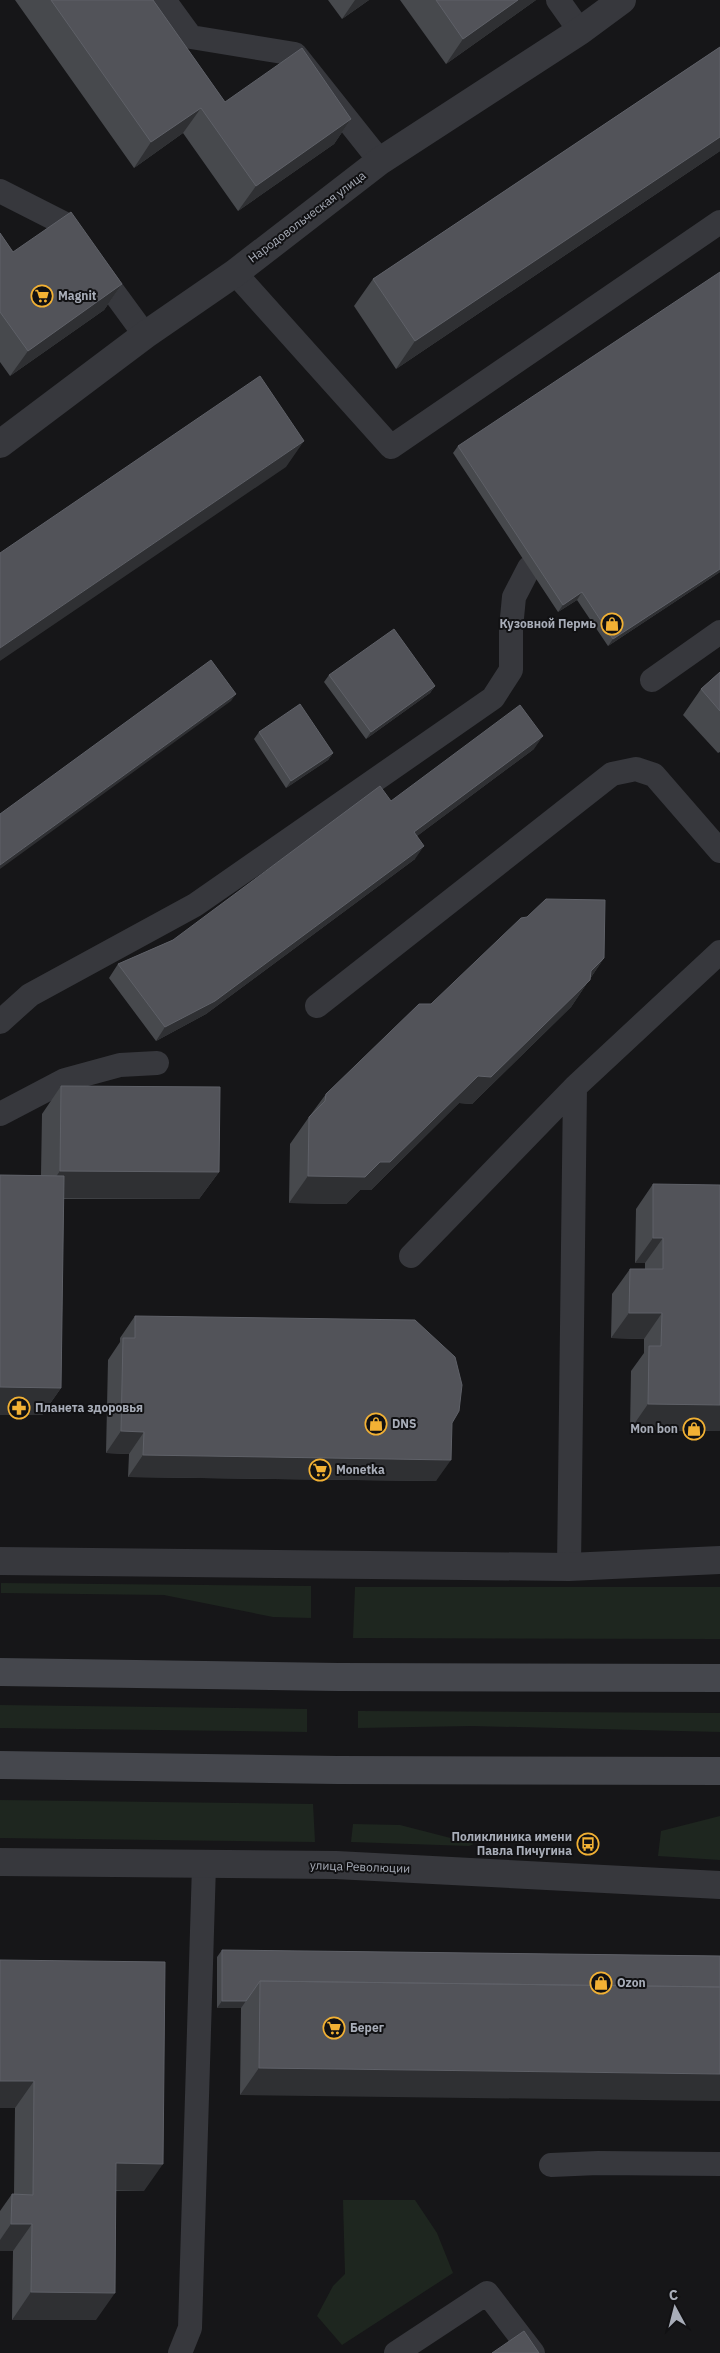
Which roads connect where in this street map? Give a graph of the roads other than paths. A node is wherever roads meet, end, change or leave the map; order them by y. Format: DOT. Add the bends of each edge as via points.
graph roads {
  1 [pos="164,0"];
  2 [pos="558,0"];
  3 [pos="622,0"];
  4 [pos="580,31"];
  5 [pos="380,161"];
  6 [pos="0,191"];
  7 [pos="720,222"];
  8 [pos="234,272"];
  9 [pos="145,335"];
  10 [pos="0,444"];
  11 [pos="529,568"];
  12 [pos="720,632"];
  13 [pos="652,680"];
  14 [pos="720,851"];
  15 [pos="720,952"];
  16 [pos="317,1006"];
  17 [pos="0,1022"];
  18 [pos="157,1063"];
  19 [pos="575,1087"];
  20 [pos="0,1114"];
  21 [pos="411,1256"];
  22 [pos="720,1560"];
  23 [pos="0,1562"];
  24 [pos="569,1567"];
  25 [pos="0,1672"];
  26 [pos="720,1678"];
  27 [pos="0,1765"];
  28 [pos="720,1771"];
  29 [pos="0,1862"];
  30 [pos="204,1865"];
  31 [pos="720,1885"];
  32 [pos="720,2164"];
  33 [pos="552,2165"];
  34 [pos="180,2353"];
  35 [pos="396,2353"];
  36 [pos="533,2353"];
  1 -- 5 [label="lane" via="190,37 296,54"];
  2 -- 4 [label="lane"];
  3 -- 4 [label="street, Народовольческая улица"];
  4 -- 5 [label="street, Народовольческая улица"];
  5 -- 8 [label="street, Народовольческая улица"];
  6 -- 9 [label="lane" via="63,223"];
  7 -- 8 [label="lane" via="391,447"];
  8 -- 9 [label="street, Народовольческая улица"];
  9 -- 10 [label="street, Народовольческая улица"];
  11 -- 17 [label="lane" via="514,597 511,670 493,698 195,905 30,995"];
  12 -- 13 [label="lane"];
  14 -- 16 [label="lane" via="654,775 636,769 612,774"];
  15 -- 19 [label="lane"];
  18 -- 20 [label="lane" via="120,1065 65,1080"];
  19 -- 21 [label="lane"];
  19 -- 24 [label="lane"];
  22 -- 24 [label="street"];
  23 -- 24 [label="street"];
  25 -- 26 [label="main road"];
  27 -- 28 [label="main road"];
  29 -- 30 [label="street, улица Революции"];
  30 -- 31 [label="street, улица Революции" via="336,1865"];
  30 -- 34 [label="lane" via="190,2328"];
  32 -- 33 [label="lane" via="598,2162"];
  35 -- 36 [label="lane" via="486,2293"];
}
